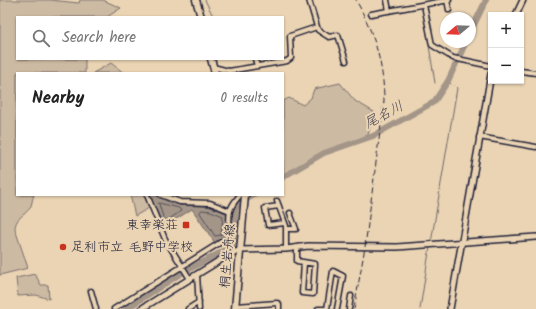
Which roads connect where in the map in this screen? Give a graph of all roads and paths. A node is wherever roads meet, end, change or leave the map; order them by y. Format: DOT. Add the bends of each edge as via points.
graph roads {
  1 [pos="196,0"];
  2 [pos="309,0"];
  3 [pos="387,0"];
  4 [pos="448,0"];
  5 [pos="523,0"];
  6 [pos="424,5"];
  7 [pos="449,10"];
  8 [pos="388,11"];
  9 [pos="517,12"];
  10 [pos="371,14"];
  11 [pos="201,16"];
  12 [pos="317,27"];
  13 [pos="211,60"];
  14 [pos="255,60"];
  15 [pos="346,62"];
  16 [pos="488,65"];
  17 [pos="257,66"];
  18 [pos="214,70"];
  19 [pos="524,72"];
  20 [pos="536,74"];
  21 [pos="489,84"];
  22 [pos="479,137"];
  23 [pos="536,147"];
  24 [pos="148,196"];
  25 [pos="164,196"];
  26 [pos="243,196"];
  27 [pos="277,201"];
  28 [pos="279,206"];
  29 [pos="230,212"];
  30 [pos="290,213"];
  31 [pos="285,223"];
  32 [pos="286,229"];
  33 [pos="536,237"];
  34 [pos="462,242"];
  35 [pos="296,247"];
  36 [pos="286,249"];
  37 [pos="241,250"];
  38 [pos="304,263"];
  39 [pos="183,268"];
  40 [pos="198,274"];
  41 [pos="189,276"];
  42 [pos="91,291"];
  43 [pos="351,296"];
  44 [pos="199,302"];
  45 [pos="235,308"];
  46 [pos="96,309"];
  47 [pos="114,309"];
  48 [pos="141,309"];
  49 [pos="188,309"];
  50 [pos="199,309"];
  51 [pos="279,309"];
  52 [pos="318,309"];
  53 [pos="327,309"];
  54 [pos="338,309"];
  55 [pos="349,309"];
  56 [pos="450,309"];
  1 -- 11 [label="main road"];
  2 -- 12 [label="street"];
  3 -- 8 [label="street"];
  4 -- 6 [label="street"];
  4 -- 7 [label="street"];
  5 -- 9 [label="street"];
  6 -- 8 [label="street"];
  6 -- 16 [label="street" via="431,44 453,58"];
  8 -- 10 [label="street"];
  12 -- 15 [label="street" via="328,36 338,35"];
  12 -- 17 [label="street" via="290,36 289,60 270,66"];
  13 -- 18 [label="main road"];
  14 -- 17 [label="street"];
  17 -- 18 [label="street" via="229,71"];
  19 -- 20 [label="street"];
  21 -- 22 [label="street"];
  22 -- 23 [label="street"];
  22 -- 34 [label="street"];
  24 -- 39 [label="street" via="161,231"];
  25 -- 29 [label="street" via="180,202 210,203"];
  26 -- 29 [label="street" via="234,202"];
  26 -- 37 [label="main road, 桐生岩舟線"];
  27 -- 28 [label="street"];
  28 -- 31 [label="street"];
  28 -- 31 [label="street" via="265,208 268,225"];
  29 -- 39 [label="street" via="227,237"];
  30 -- 32 [label="street" via="296,229"];
  31 -- 32 [label="street"];
  32 -- 36 [label="street"];
  33 -- 34 [label="street"];
  34 -- 35 [label="street" via="379,248 326,245"];
  34 -- 56 [label="street"];
  35 -- 36 [label="street"];
  35 -- 38 [label="street" via="296,262"];
  36 -- 37 [label="street"];
  37 -- 40 [label="street"];
  37 -- 45 [label="main road, 桐生岩舟線"];
  38 -- 38 [label="street" via="315,264 313,294 302,293"];
  39 -- 41 [label="street"];
  39 -- 47 [label="street"];
  40 -- 41 [label="street"];
  40 -- 44 [label="street"];
  41 -- 48 [label="street"];
  42 -- 46 [label="street"];
  43 -- 55 [label="street"];
  44 -- 49 [label="street"];
  44 -- 50 [label="street"];
  45 -- 51 [label="street" via="277,303"];
  52 -- 53 [label="street"];
  53 -- 54 [label="street" via="333,270 343,276"];
}
